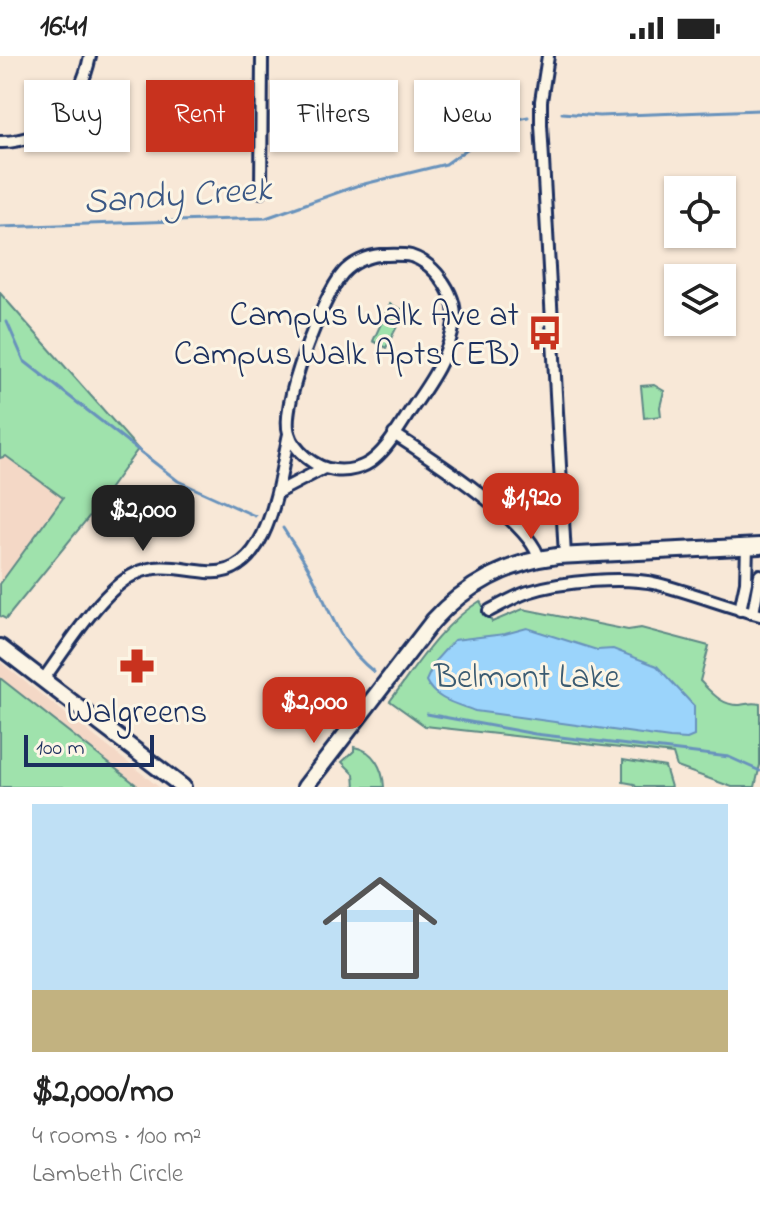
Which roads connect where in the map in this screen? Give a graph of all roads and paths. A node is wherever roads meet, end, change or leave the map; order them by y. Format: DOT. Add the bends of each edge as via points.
graph roads {
  1 [pos="90,56"];
  2 [pos="262,56"];
  3 [pos="548,56"];
  4 [pos="0,142"];
  5 [pos="261,192"];
  6 [pos="289,433"];
  7 [pos="394,434"];
  8 [pos="324,468"];
  9 [pos="280,491"];
  10 [pos="754,546"];
  11 [pos="565,556"];
  12 [pos="539,559"];
  13 [pos="760,575"];
  14 [pos="740,610"];
  15 [pos="489,611"];
  16 [pos="756,614"];
  17 [pos="0,647"];
  18 [pos="43,680"];
  19 [pos="183,787"];
  20 [pos="305,787"];
  1 -- 4 [label="street" via="61,116 30,138"];
  2 -- 5 [label="street"];
  3 -- 11 [label="street" via="541,124"];
  6 -- 7 [label="street" via="296,384 322,308 346,270 380,255 411,256 435,272 447,288 455,318 439,367"];
  6 -- 8 [label="street" via="297,449"];
  6 -- 9 [label="street"];
  7 -- 8 [label="street" via="368,464 349,470"];
  7 -- 12 [label="street" via="505,516 535,545"];
  8 -- 9 [label="street"];
  9 -- 18 [label="street" via="258,546 239,565 221,573 149,568 123,580"];
  10 -- 11 [label="street"];
  10 -- 14 [label="street"];
  11 -- 12 [label="street"];
  12 -- 20 [label="street" via="491,575 444,609"];
  13 -- 16 [label="street"];
  14 -- 15 [label="street" via="661,585 611,582 537,589"];
  14 -- 16 [label="street"];
  17 -- 18 [label="street"];
  18 -- 19 [label="street"];
}
